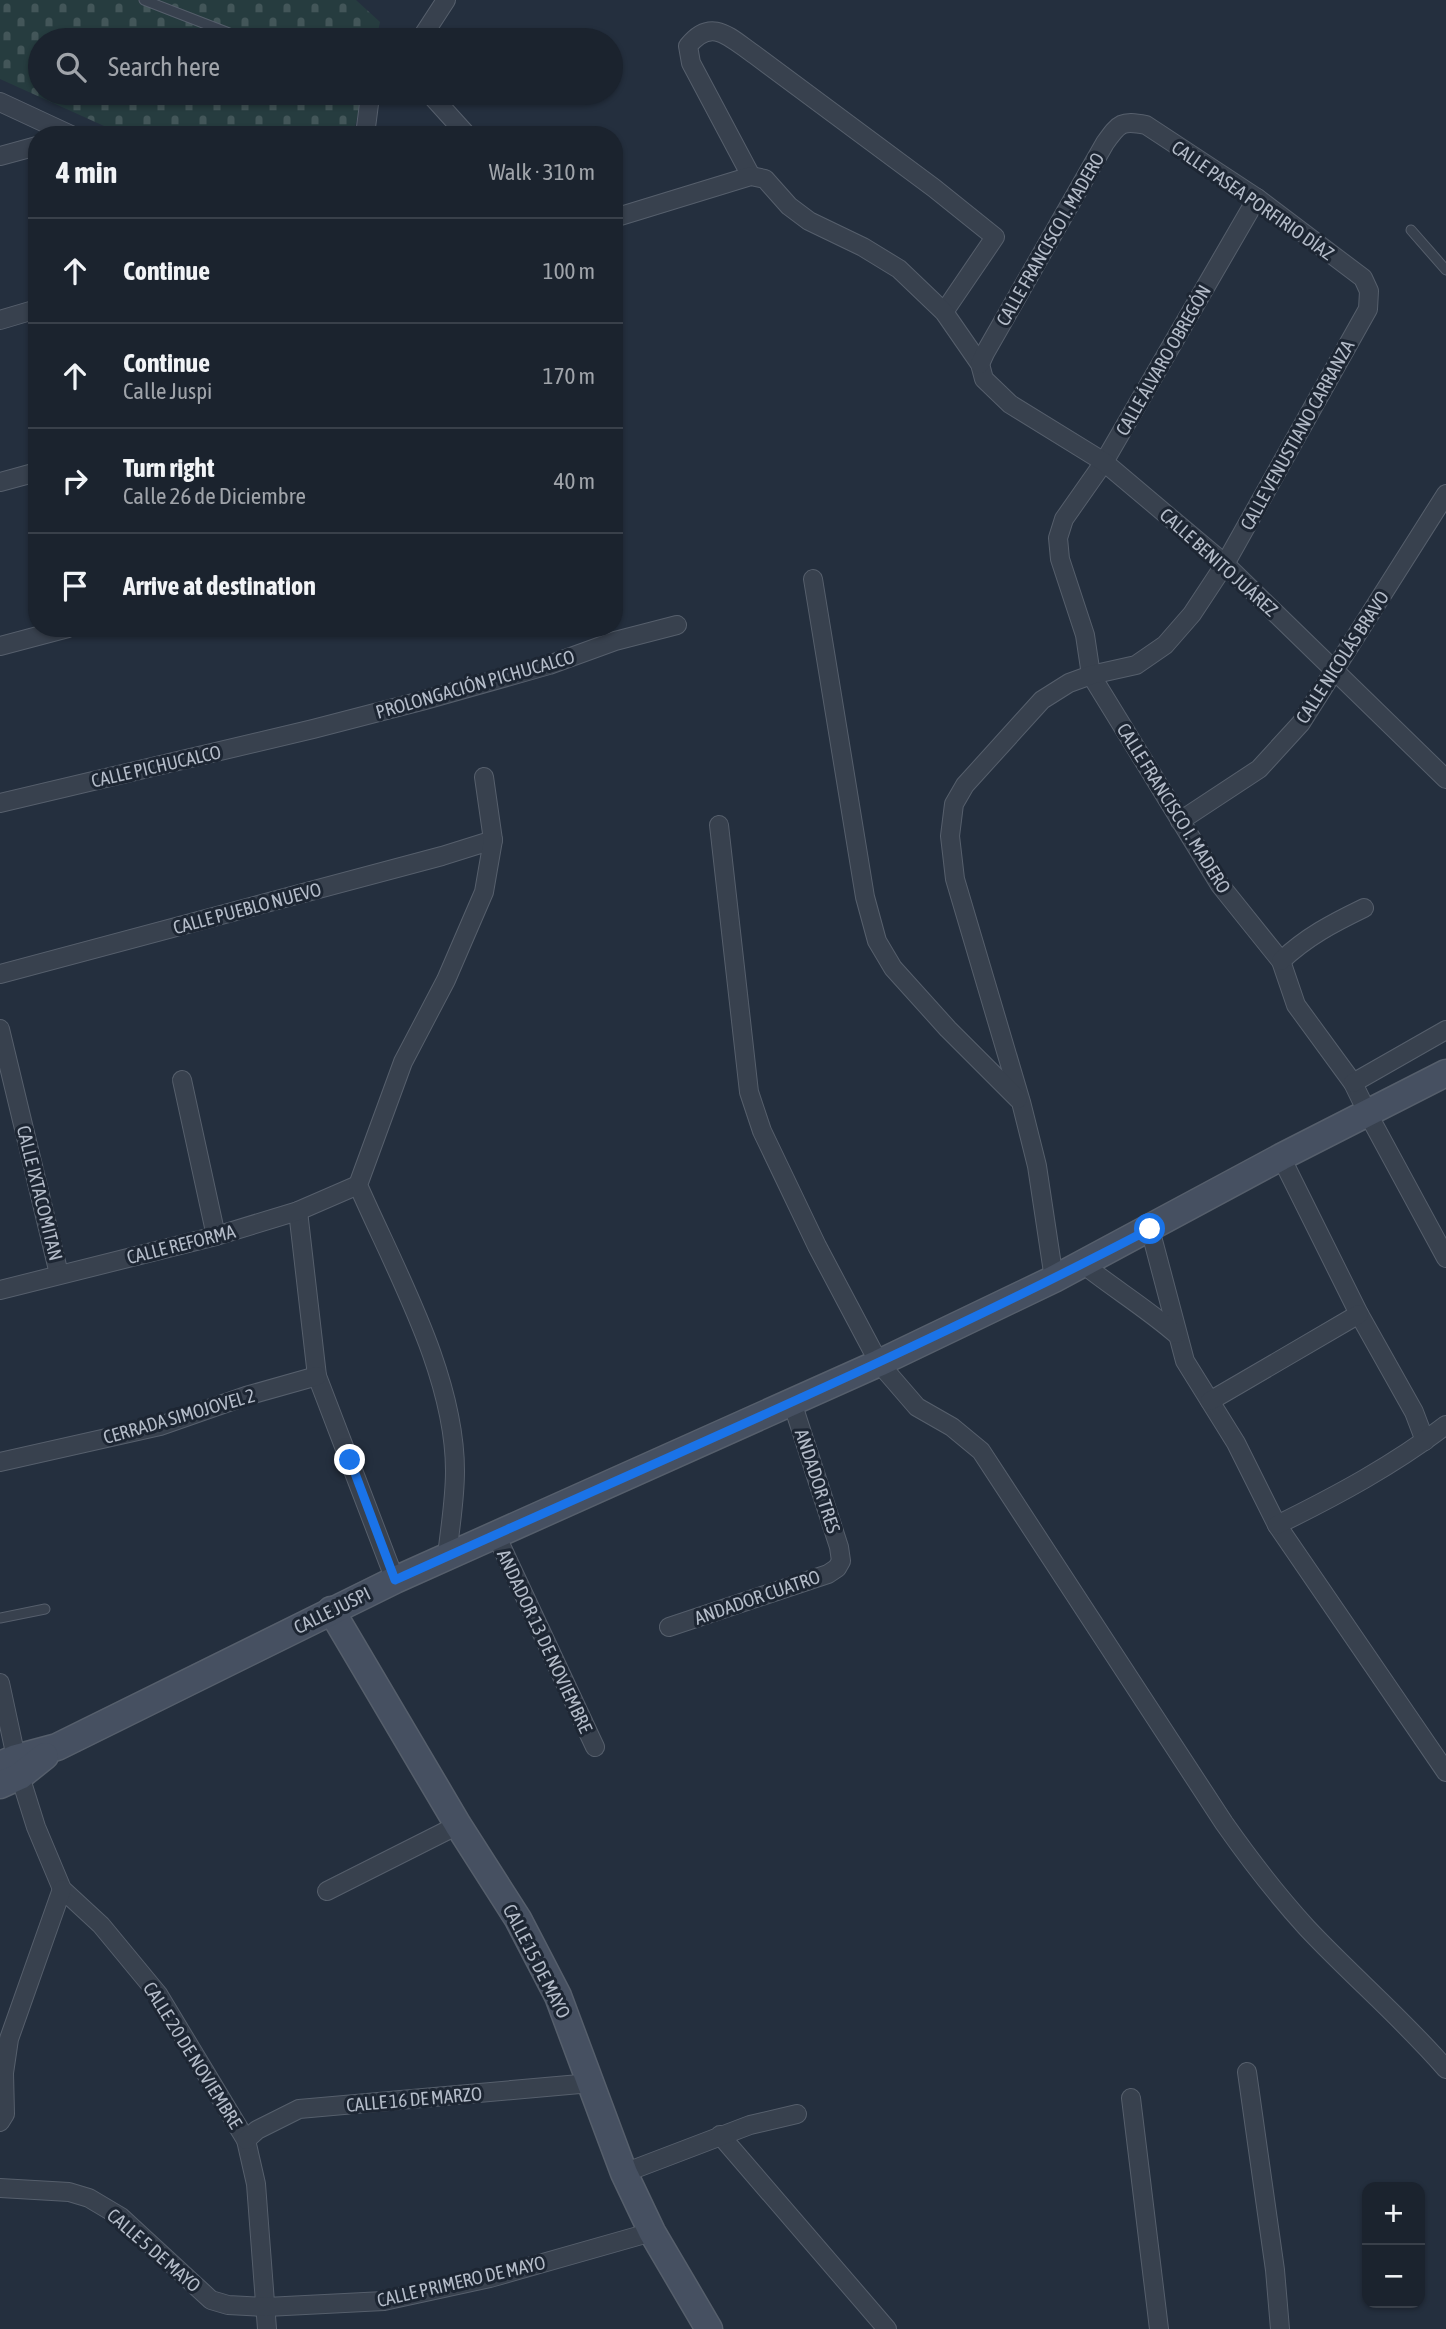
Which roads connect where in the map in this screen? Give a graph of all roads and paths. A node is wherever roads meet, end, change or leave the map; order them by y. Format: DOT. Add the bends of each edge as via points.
graph roads {
  1 [pos="144,0"];
  2 [pos="446,0"];
  3 [pos="216,28"];
  4 [pos="428,28"];
  5 [pos="0,102"];
  6 [pos="369,105"];
  7 [pos="440,105"];
  8 [pos="1128,121"];
  9 [pos="52,126"];
  10 [pos="366,126"];
  11 [pos="459,126"];
  12 [pos="28,148"];
  13 [pos="0,156"];
  14 [pos="751,176"];
  15 [pos="1257,198"];
  16 [pos="623,215"];
  17 [pos="1411,230"];
  18 [pos="1446,270"];
  19 [pos="1369,291"];
  20 [pos="28,312"];
  21 [pos="944,312"];
  22 [pos="0,320"];
  23 [pos="980,364"];
  24 [pos="1104,461"];
  25 [pos="28,474"];
  26 [pos="0,482"];
  27 [pos="1446,494"];
  28 [pos="1064,519"];
  29 [pos="1224,564"];
  30 [pos="813,579"];
  31 [pos="677,625"];
  32 [pos="34,637"];
  33 [pos="0,646"];
  34 [pos="1334,670"];
  35 [pos="1091,675"];
  36 [pos="313,729"];
  37 [pos="484,777"];
  38 [pos="1446,779"];
  39 [pos="0,803"];
  40 [pos="1180,821"];
  41 [pos="719,825"];
  42 [pos="493,840"];
  43 [pos="1364,908"];
  44 [pos="1281,961"];
  45 [pos="0,974"];
  46 [pos="0,1029"];
  47 [pos="1446,1030"];
  48 [pos="1444,1076"];
  49 [pos="182,1080"];
  50 [pos="1353,1083"];
  51 [pos="1020,1102"];
  52 [pos="1368,1114"];
  53 [pos="1281,1157"];
  54 [pos="358,1185"];
  55 [pos="298,1211"];
  56 [pos="1150,1229"];
  57 [pos="216,1236"];
  58 [pos="1446,1258"];
  59 [pos="1083,1264"];
  60 [pos="60,1274"];
  61 [pos="1054,1279"];
  62 [pos="0,1290"];
  63 [pos="1359,1314"];
  64 [pos="1176,1334"];
  65 [pos="879,1363"];
  66 [pos="317,1376"];
  67 [pos="1210,1401"];
  68 [pos="792,1402"];
  69 [pos="1446,1425"];
  70 [pos="1425,1441"];
  71 [pos="0,1462"];
  72 [pos="1277,1525"];
  73 [pos="496,1535"];
  74 [pos="447,1556"];
  75 [pos="841,1561"];
  76 [pos="395,1580"];
  77 [pos="45,1609"];
  78 [pos="331,1611"];
  79 [pos="0,1618"];
  80 [pos="668,1627"];
  81 [pos="0,1683"];
  82 [pos="595,1746"];
  83 [pos="9,1771"];
  84 [pos="1446,1772"];
  85 [pos="458,1825"];
  86 [pos="62,1889"];
  87 [pos="327,1891"];
  88 [pos="1446,2069"];
  89 [pos="1247,2072"];
  90 [pos="591,2083"];
  91 [pos="1131,2098"];
  92 [pos="797,2114"];
  93 [pos="0,2122"];
  94 [pos="720,2135"];
  95 [pos="246,2140"];
  96 [pos="624,2173"];
  97 [pos="0,2188"];
  98 [pos="652,2232"];
  99 [pos="266,2307"];
  100 [pos="267,2329"];
  101 [pos="709,2329"];
  102 [pos="887,2329"];
  103 [pos="1159,2329"];
  104 [pos="1280,2329"];
  1 -- 3 [label="lane"];
  2 -- 4 [label="street"];
  5 -- 9 [label="street"];
  6 -- 10 [label="street"];
  7 -- 11 [label="street"];
  8 -- 15 [label="street, CALLE PASEA PORFIRIO DÍAZ" via="1146,125"];
  8 -- 23 [label="street, CALLE FRANCISCO I. MADERO" via="1105,143"];
  12 -- 13 [label="street"];
  14 -- 16 [label="street"];
  14 -- 21 [label="street, CALLE BENITO JUÁREZ" via="765,179 809,221 899,269"];
  14 -- 21 [label="street" via="691,63 688,46 697,34 712,29 755,55 995,237"];
  15 -- 19 [label="street, CALLE PASEA PORFIRIO DÍAZ" via="1363,278"];
  15 -- 24 [label="street, CALLE ÁLVARO OBREGÓN"];
  17 -- 18 [label="lane"];
  19 -- 29 [label="street, CALLE VENUSTIANO CARRANZA" via="1368,309"];
  20 -- 22 [label="street"];
  21 -- 23 [label="street, CALLE BENITO JUÁREZ"];
  23 -- 24 [label="street, CALLE BENITO JUÁREZ" via="984,379 1010,404"];
  24 -- 28 [label="street, CALLE ÁLVARO OBREGÓN"];
  24 -- 29 [label="street, CALLE BENITO JUÁREZ"];
  25 -- 26 [label="street"];
  27 -- 34 [label="street, CALLE NICOLÁS BRAVO"];
  28 -- 35 [label="street, CALLE FRANCISCO I. MADERO" via="1058,538 1060,559 1085,635"];
  29 -- 34 [label="street, CALLE BENITO JUÁREZ"];
  29 -- 35 [label="street, CALLE VENUSTIANO CARRANZA" via="1192,614 1165,645 1136,665"];
  30 -- 51 [label="street" via="862,884 877,942 893,968"];
  31 -- 36 [label="street, PROLONGACIÓN PICHUCALCO"];
  32 -- 33 [label="street"];
  34 -- 38 [label="street, CALLE BENITO JUÁREZ"];
  34 -- 40 [label="street, CALLE NICOLÁS BRAVO" via="1301,723 1259,769"];
  35 -- 40 [label="street, CALLE FRANCISCO I. MADERO"];
  35 -- 51 [label="street, CALLE VENUSTIANO CARRANZA" via="1042,700 965,785 954,804 950,836 955,880"];
  36 -- 39 [label="street, CALLE PICHUCALCO"];
  37 -- 42 [label="street"];
  40 -- 44 [label="street, CALLE FRANCISCO I. MADERO" via="1220,885"];
  41 -- 65 [label="street" via="749,1092 762,1131 817,1246"];
  42 -- 45 [label="street, CALLE PUEBLO NUEVO"];
  42 -- 54 [label="street" via="484,892 446,980 403,1062"];
  43 -- 44 [label="street" via="1319,929"];
  44 -- 50 [label="street, CALLE FRANCISCO I. MADERO" via="1296,1005"];
  46 -- 60 [label="street, CALLE IXTACOMITAN"];
  47 -- 50 [label="street"];
  48 -- 52 [label="street"];
  49 -- 57 [label="street"];
  50 -- 52 [label="street, CALLE FRANCISCO I. MADERO"];
  51 -- 61 [label="street, CALLE VENUSTIANO CARRANZA" via="1037,1166"];
  52 -- 53 [label="street, CALLE JUSPI"];
  52 -- 58 [label="street, CALLE FRANCISCO I. MADERO"];
  53 -- 56 [label="street, CALLE JUSPI"];
  53 -- 63 [label="street"];
  54 -- 55 [label="street, CALLE REFORMA"];
  54 -- 74 [label="street" via="441,1377 455,1469"];
  55 -- 57 [label="street, CALLE REFORMA"];
  55 -- 66 [label="street"];
  56 -- 59 [label="street, CALLE JUSPI"];
  56 -- 64 [label="street"];
  57 -- 60 [label="street, CALLE REFORMA"];
  59 -- 61 [label="street, CALLE JUSPI"];
  59 -- 64 [label="street"];
  60 -- 62 [label="street, CALLE REFORMA"];
  61 -- 65 [label="street, CALLE JUSPI"];
  63 -- 67 [label="street"];
  63 -- 70 [label="street"];
  64 -- 67 [label="street" via="1185,1361"];
  65 -- 68 [label="street, CALLE JUSPI"];
  65 -- 88 [label="street" via="918,1406 981,1451 1262,1876"];
  66 -- 71 [label="street, CERRADA SIMOJOVEL 2" via="160,1426"];
  66 -- 76 [label="street"];
  67 -- 72 [label="street"];
  68 -- 73 [label="street, CALLE JUSPI"];
  68 -- 75 [label="street, ANDADOR TRES"];
  69 -- 70 [label="street"];
  70 -- 72 [label="street" via="1350,1489"];
  72 -- 84 [label="street"];
  73 -- 74 [label="street, CALLE JUSPI"];
  73 -- 82 [label="street, ANDADOR 13 DE NOVIEMBRE"];
  74 -- 76 [label="street, CALLE JUSPI"];
  75 -- 80 [label="street, ANDADOR CUATRO" via="828,1574"];
  76 -- 78 [label="street, CALLE JUSPI"];
  77 -- 79 [label="lane"];
  78 -- 83 [label="street, CALLE JUSPI"];
  78 -- 85 [label="street, CALLE 15 DE MAYO"];
  81 -- 83 [label="street, CALLE 20 DE NOVIEMBRE"];
  83 -- 86 [label="street, CALLE 20 DE NOVIEMBRE"];
  85 -- 87 [label="street"];
  85 -- 90 [label="street, CALLE 15 DE MAYO" via="518,1919 558,1996"];
  86 -- 93 [label="street" via="9,2039 5,2114"];
  86 -- 95 [label="street, CALLE 20 DE NOVIEMBRE" via="101,1925 158,1994"];
  89 -- 104 [label="street"];
  90 -- 95 [label="street, CALLE 16 DE MARZO" via="299,2109"];
  90 -- 96 [label="street, CALLE 15 DE MAYO"];
  91 -- 103 [label="street"];
  92 -- 94 [label="street"];
  94 -- 96 [label="street"];
  94 -- 102 [label="street"];
  95 -- 99 [label="street, CALLE 20 DE NOVIEMBRE" via="256,2184"];
  96 -- 98 [label="street, CALLE 15 DE MAYO"];
  97 -- 99 [label="street, CALLE 5 DE MAYO" via="69,2192 89,2199 121,2217 211,2300"];
  98 -- 99 [label="street, CALLE PRIMERO DE MAYO" via="490,2278 384,2301"];
  98 -- 101 [label="street, CALLE 15 DE MAYO"];
  99 -- 100 [label="street, CALLE 20 DE NOVIEMBRE"];
}
